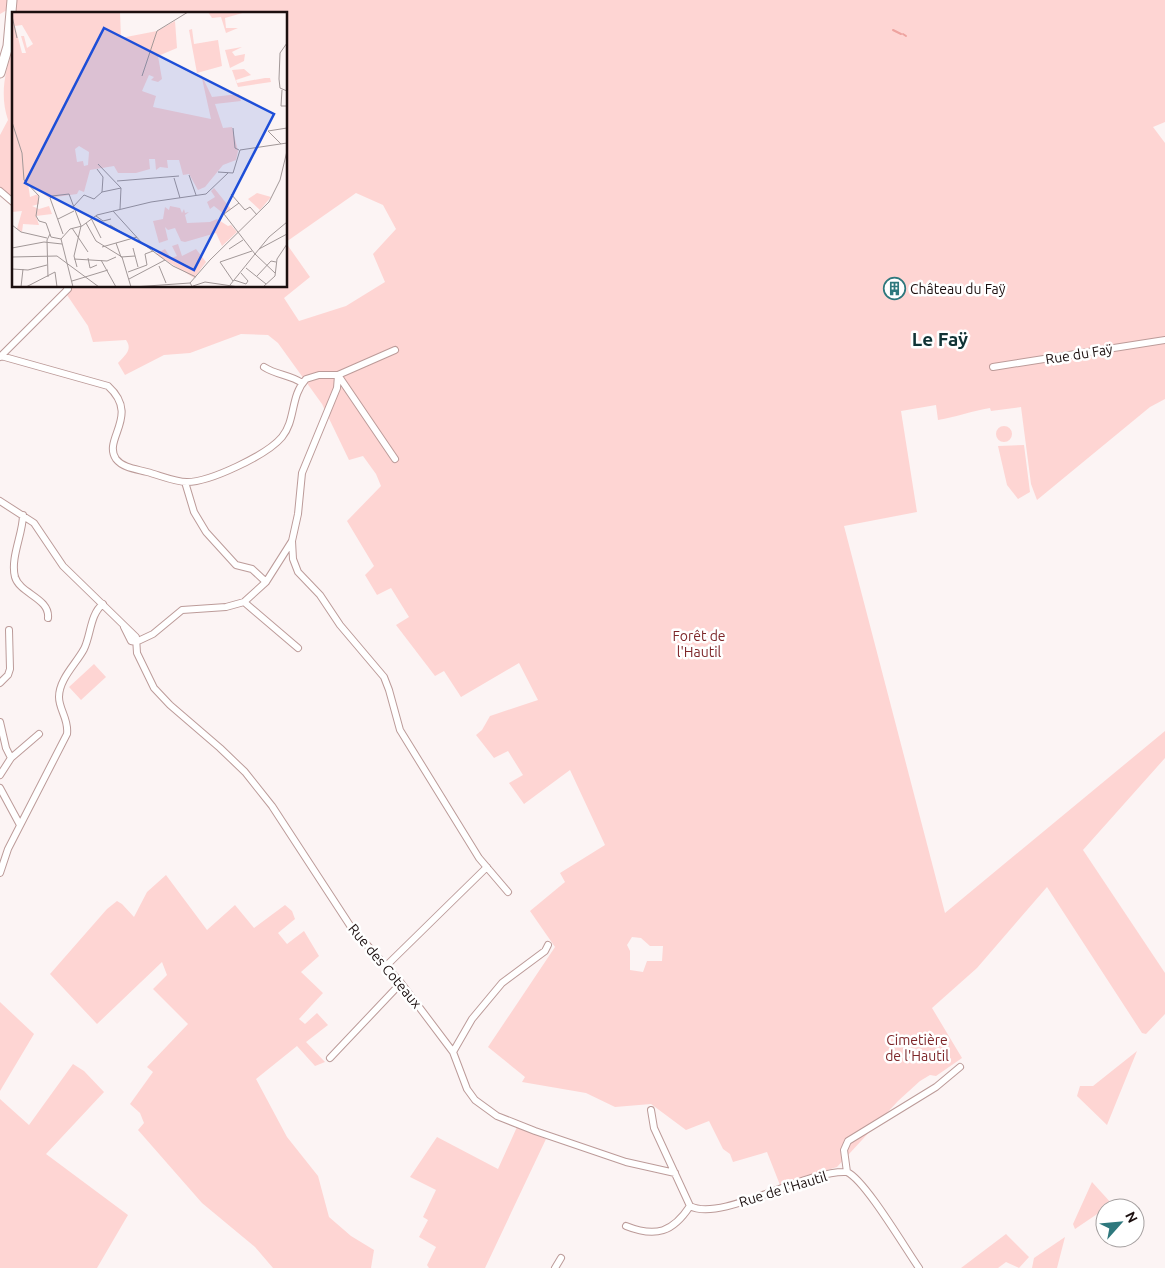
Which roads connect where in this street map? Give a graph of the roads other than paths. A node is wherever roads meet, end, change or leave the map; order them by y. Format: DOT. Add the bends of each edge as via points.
graph roads {
  1 [pos="12,0"];
  2 [pos="0,73"];
  3 [pos="0,191"];
  4 [pos="12,201"];
  5 [pos="67,288"];
  6 [pos="1165,340"];
  7 [pos="395,350"];
  8 [pos="1,356"];
  9 [pos="264,367"];
  10 [pos="993,367"];
  11 [pos="338,375"];
  12 [pos="302,383"];
  13 [pos="395,459"];
  14 [pos="185,482"];
  15 [pos="0,501"];
  16 [pos="24,515"];
  17 [pos="292,542"];
  18 [pos="266,582"];
  19 [pos="244,602"];
  20 [pos="103,604"];
  21 [pos="48,618"];
  22 [pos="9,630"];
  23 [pos="136,642"];
  24 [pos="298,648"];
  25 [pos="0,684"];
  26 [pos="0,722"];
  27 [pos="38,734"];
  28 [pos="11,758"];
  29 [pos="0,775"];
  30 [pos="0,788"];
  31 [pos="20,825"];
  32 [pos="487,867"];
  33 [pos="0,873"];
  34 [pos="508,892"];
  35 [pos="548,944"];
  36 [pos="386,966"];
  37 [pos="401,982"];
  38 [pos="453,1052"];
  39 [pos="330,1058"];
  40 [pos="960,1067"];
  41 [pos="651,1110"];
  42 [pos="847,1172"];
  43 [pos="674,1173"];
  44 [pos="690,1206"];
  45 [pos="626,1226"];
  46 [pos="561,1258"];
  47 [pos="555,1268"];
  48 [pos="919,1268"];
  1 -- 2 [label="main road" via="8,46"];
  3 -- 4 [label="street"];
  5 -- 8 [label="street"];
  6 -- 10 [label="street, Rue du Faÿ"];
  7 -- 11 [label="street"];
  8 -- 14 [label="street" via="108,386 122,403 113,448 115,458 124,465"];
  9 -- 12 [label="street" via="276,375"];
  11 -- 12 [label="street" via="319,375"];
  11 -- 13 [label="street"];
  11 -- 17 [label="street" via="337,388 302,473"];
  12 -- 14 [label="street" via="295,396 290,426 281,438 225,473"];
  14 -- 18 [label="street" via="194,512 211,538 236,565 252,569"];
  15 -- 16 [label="street"];
  16 -- 20 [label="street" via="34,523 63,566"];
  16 -- 21 [label="street" via="15,576 19,584 43,605"];
  17 -- 18 [label="street"];
  17 -- 32 [label="street" via="298,572 320,595 340,626 384,678 400,730"];
  18 -- 19 [label="street"];
  19 -- 23 [label="street" via="226,607 182,610 153,634"];
  19 -- 24 [label="street"];
  20 -- 23 [label="street" via="136,637"];
  20 -- 31 [label="street" via="94,615 85,647 59,696 67,721 66,734"];
  22 -- 25 [label="street" via="10,669"];
  23 -- 36 [label="street, Rue des Coteaux" via="138,657 154,688 245,772 272,806 351,927"];
  26 -- 28 [label="street"];
  27 -- 28 [label="street"];
  28 -- 29 [label="street"];
  30 -- 31 [label="street"];
  31 -- 33 [label="street"];
  32 -- 34 [label="street"];
  32 -- 36 [label="street"];
  35 -- 38 [label="street" via="546,951 502,983 472,1019"];
  36 -- 37 [label="street, Rue des Coteaux"];
  37 -- 38 [label="street, Rue des Coteaux"];
  37 -- 39 [label="street"];
  38 -- 43 [label="street, Rue des Coteaux" via="467,1089 475,1100 497,1116 582,1148"];
  40 -- 42 [label="street" via="936,1087 848,1141 844,1150"];
  41 -- 43 [label="street" via="654,1128"];
  42 -- 44 [label="street, Rue de l'Hautil" via="809,1180 715,1210"];
  42 -- 48 [label="street, Rue de l'Hautil" via="868,1194"];
  43 -- 44 [label="street"];
  44 -- 45 [label="street" via="670,1229 656,1232"];
  46 -- 47 [label="street"];
}
